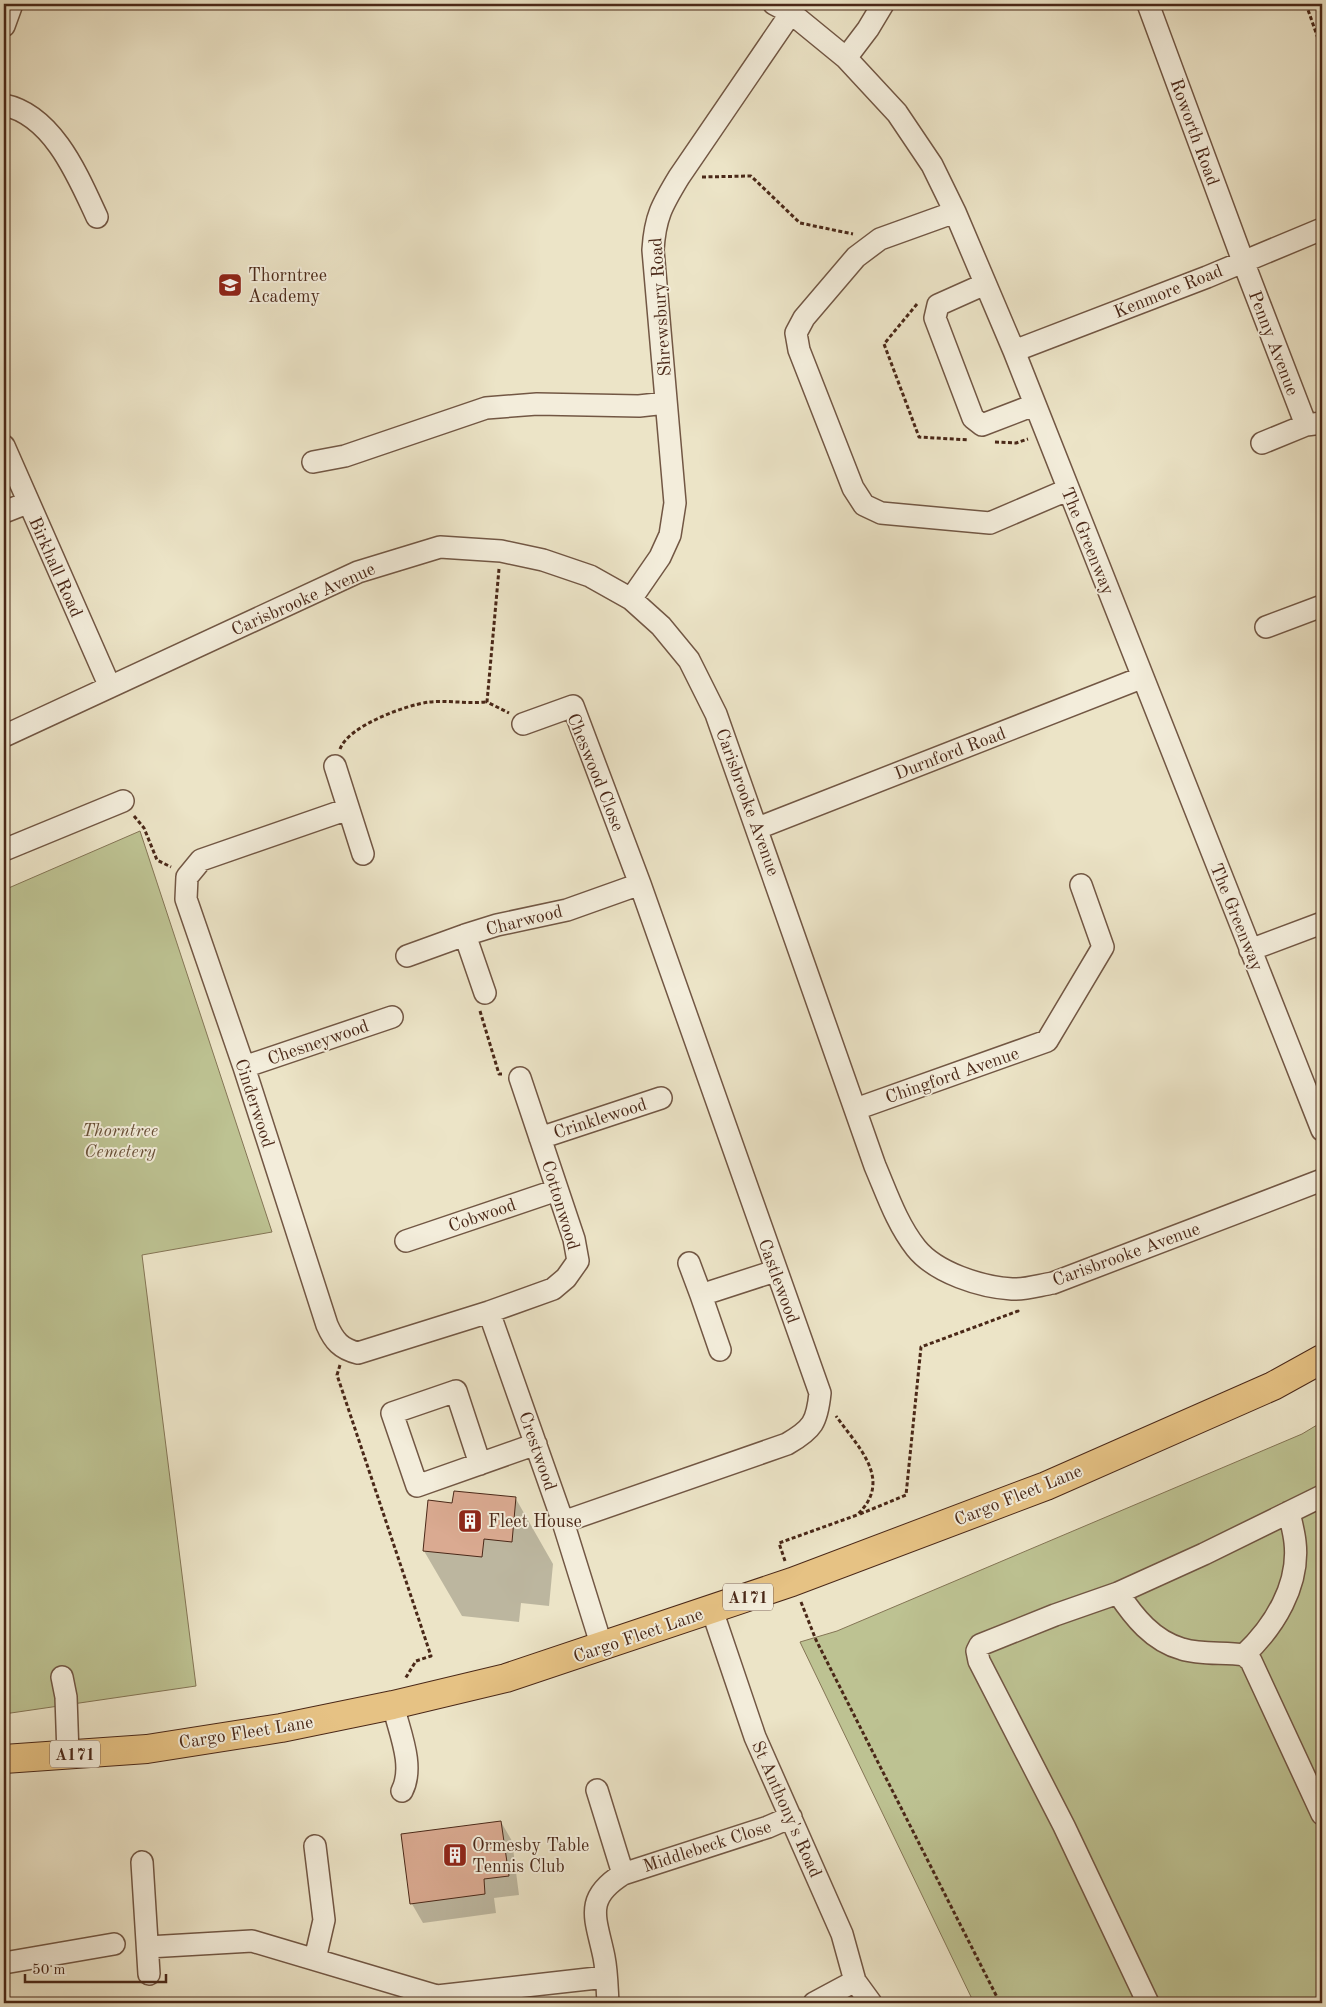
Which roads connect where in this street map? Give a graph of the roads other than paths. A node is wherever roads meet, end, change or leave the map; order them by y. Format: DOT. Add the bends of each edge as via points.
graph roads {
  1 [pos="12,4"];
  2 [pos="883,4"];
  3 [pos="1148,4"];
  4 [pos="783,8"];
  5 [pos="4,26"];
  6 [pos="846,58"];
  7 [pos="4,105"];
  8 [pos="955,212"];
  9 [pos="97,217"];
  10 [pos="1322,229"];
  11 [pos="1243,261"];
  12 [pos="985,284"];
  13 [pos="1014,351"];
  14 [pos="666,404"];
  15 [pos="1034,404"];
  16 [pos="1314,424"];
  17 [pos="1262,442"];
  18 [pos="4,446"];
  19 [pos="313,462"];
  20 [pos="1068,490"];
  21 [pos="27,503"];
  22 [pos="4,512"];
  23 [pos="631,599"];
  24 [pos="1322,606"];
  25 [pos="1266,627"];
  26 [pos="1141,678"];
  27 [pos="110,687"];
  28 [pos="523,724"];
  29 [pos="4,736"];
  30 [pos="335,766"];
  31 [pos="123,801"];
  32 [pos="348,809"];
  33 [pos="758,828"];
  34 [pos="4,850"];
  35 [pos="363,854"];
  36 [pos="640,884"];
  37 [pos="1081,885"];
  38 [pos="1322,923"];
  39 [pos="465,935"];
  40 [pos="1250,950"];
  41 [pos="407,956"];
  42 [pos="485,993"];
  43 [pos="392,1018"];
  44 [pos="244,1067"];
  45 [pos="520,1078"];
  46 [pos="661,1098"];
  47 [pos="856,1109"];
  48 [pos="1322,1130"];
  49 [pos="540,1138"];
  50 [pos="1322,1180"];
  51 [pos="558,1190"];
  52 [pos="406,1241"];
  53 [pos="689,1263"];
  54 [pos="775,1271"];
  55 [pos="701,1295"];
  56 [pos="490,1312"];
  57 [pos="720,1350"];
  58 [pos="1322,1359"];
  59 [pos="536,1444"];
  60 [pos="480,1464"];
  61 [pos="1322,1496"];
  62 [pos="1289,1512"];
  63 [pos="563,1522"];
  64 [pos="1118,1593"];
  65 [pos="712,1610"];
  66 [pos="602,1647"];
  67 [pos="1244,1655"];
  68 [pos="62,1677"];
  69 [pos="393,1705"];
  70 [pos="68,1754"];
  71 [pos="4,1759"];
  72 [pos="598,1790"];
  73 [pos="402,1791"];
  74 [pos="1322,1814"];
  75 [pos="792,1817"];
  76 [pos="315,1846"];
  77 [pos="142,1862"];
  78 [pos="623,1874"];
  79 [pos="114,1944"];
  80 [pos="148,1947"];
  81 [pos="315,1959"];
  82 [pos="4,1963"];
  83 [pos="149,1974"];
  84 [pos="606,1977"];
  85 [pos="855,1981"];
  86 [pos="437,2000"];
  87 [pos="608,2003"];
  88 [pos="814,2003"];
  89 [pos="871,2003"];
  90 [pos="1148,2003"];
  1 -- 5 [label="street"];
  2 -- 6 [label="street"];
  3 -- 11 [label="street, Roworth Road"];
  4 -- 6 [label="street, The Greenway"];
  4 -- 14 [label="street, Shrewsbury Road" via="679,177 655,225 653,250"];
  6 -- 8 [label="street, The Greenway" via="897,113 932,165"];
  7 -- 9 [label="street" via="33,117 50,133"];
  8 -- 12 [label="street, The Greenway"];
  8 -- 20 [label="street" via="880,239 856,258 804,318 796,333 799,350 853,488 864,505 881,513 990,523"];
  10 -- 11 [label="street, Kenmore Road"];
  11 -- 13 [label="street, Kenmore Road"];
  11 -- 16 [label="street, Penny Avenue"];
  12 -- 13 [label="street, The Greenway"];
  12 -- 15 [label="street" via="938,306 934,318 973,418 982,425"];
  13 -- 15 [label="street, The Greenway"];
  14 -- 19 [label="street" via="536,404 486,408 345,456"];
  14 -- 23 [label="street, Shrewsbury Road" via="675,503 670,535 660,557"];
  15 -- 20 [label="street, The Greenway"];
  16 -- 17 [label="street, Penny Avenue"];
  18 -- 21 [label="street, Birkhall Road"];
  20 -- 26 [label="street, The Greenway"];
  21 -- 22 [label="street"];
  21 -- 27 [label="street, Birkhall Road"];
  23 -- 27 [label="street, Carisbrooke Avenue" via="590,576 543,560 501,551 440,547 358,572"];
  23 -- 33 [label="street, Carisbrooke Avenue" via="660,626 688,660 716,714"];
  24 -- 25 [label="street"];
  26 -- 33 [label="street, Durnford Road"];
  26 -- 40 [label="street, The Greenway"];
  27 -- 29 [label="street, Carisbrooke Avenue"];
  28 -- 36 [label="street, Cheswood Close" via="573,706"];
  30 -- 32 [label="street"];
  31 -- 34 [label="street"];
  32 -- 35 [label="street"];
  32 -- 44 [label="street, Cinderwood" via="201,860 187,877 186,899"];
  33 -- 47 [label="street, Carisbrooke Avenue"];
  36 -- 39 [label="street, Charwood" via="567,910"];
  36 -- 54 [label="street, Castlewood"];
  37 -- 47 [label="street, Chingford Avenue" via="1103,947 1047,1041"];
  38 -- 40 [label="street"];
  39 -- 41 [label="street"];
  39 -- 42 [label="street, Charwood"];
  40 -- 48 [label="street, The Greenway"];
  43 -- 44 [label="street, Chesneywood"];
  44 -- 56 [label="street, Cinderwood" via="333,1339 345,1350 358,1353"];
  45 -- 49 [label="street, Cottonwood"];
  46 -- 49 [label="street, Crinklewood"];
  47 -- 50 [label="street, Carisbrooke Avenue" via="896,1217 917,1249 948,1273 1013,1289 1053,1282"];
  49 -- 51 [label="street, Cottonwood"];
  51 -- 52 [label="street, Cobwood"];
  51 -- 56 [label="street, Cottonwood" via="578,1261 553,1289"];
  53 -- 55 [label="street"];
  54 -- 55 [label="street"];
  54 -- 63 [label="street, Castlewood" via="820,1393 817,1415 807,1432 787,1444"];
  55 -- 57 [label="street"];
  56 -- 59 [label="street, Crestwood"];
  58 -- 65 [label="main road, Cargo Fleet Lane / A171" via="1274,1386 1046,1486"];
  59 -- 60 [label="street"];
  59 -- 63 [label="street, Crestwood"];
  60 -- 60 [label="street" via="456,1391 392,1413 417,1486"];
  61 -- 62 [label="street"];
  62 -- 64 [label="street"];
  62 -- 67 [label="street" via="1295,1544 1290,1584 1267,1632"];
  63 -- 66 [label="street, Crestwood"];
  64 -- 67 [label="street" via="1150,1633 1181,1649"];
  64 -- 90 [label="street" via="980,1645 977,1651 979,1661 1064,1826"];
  65 -- 66 [label="main road, Cargo Fleet Lane / A171"];
  65 -- 75 [label="street, St Anthony's Road" via="755,1737"];
  66 -- 69 [label="main road, Cargo Fleet Lane / A171" via="506,1678"];
  67 -- 74 [label="street" via="1251,1661"];
  68 -- 70 [label="street"];
  69 -- 70 [label="main road, Cargo Fleet Lane / A171" via="281,1728 166,1746"];
  69 -- 73 [label="street" via="408,1771"];
  70 -- 71 [label="main road, Cargo Fleet Lane / A171"];
  72 -- 78 [label="street, Middlebeck Close"];
  75 -- 78 [label="street, Middlebeck Close"];
  75 -- 85 [label="street, St Anthony's Road" via="842,1934"];
  76 -- 81 [label="street" via="324,1920"];
  77 -- 80 [label="street"];
  78 -- 84 [label="street, Middlebeck Close" via="603,1888 596,1901 594,1915"];
  79 -- 82 [label="street"];
  80 -- 81 [label="street" via="240,1940"];
  80 -- 83 [label="street"];
  81 -- 86 [label="street"];
  84 -- 86 [label="street"];
  84 -- 87 [label="street, Middlebeck Close"];
  85 -- 88 [label="street"];
  85 -- 89 [label="street, St Anthony's Road"];
}
